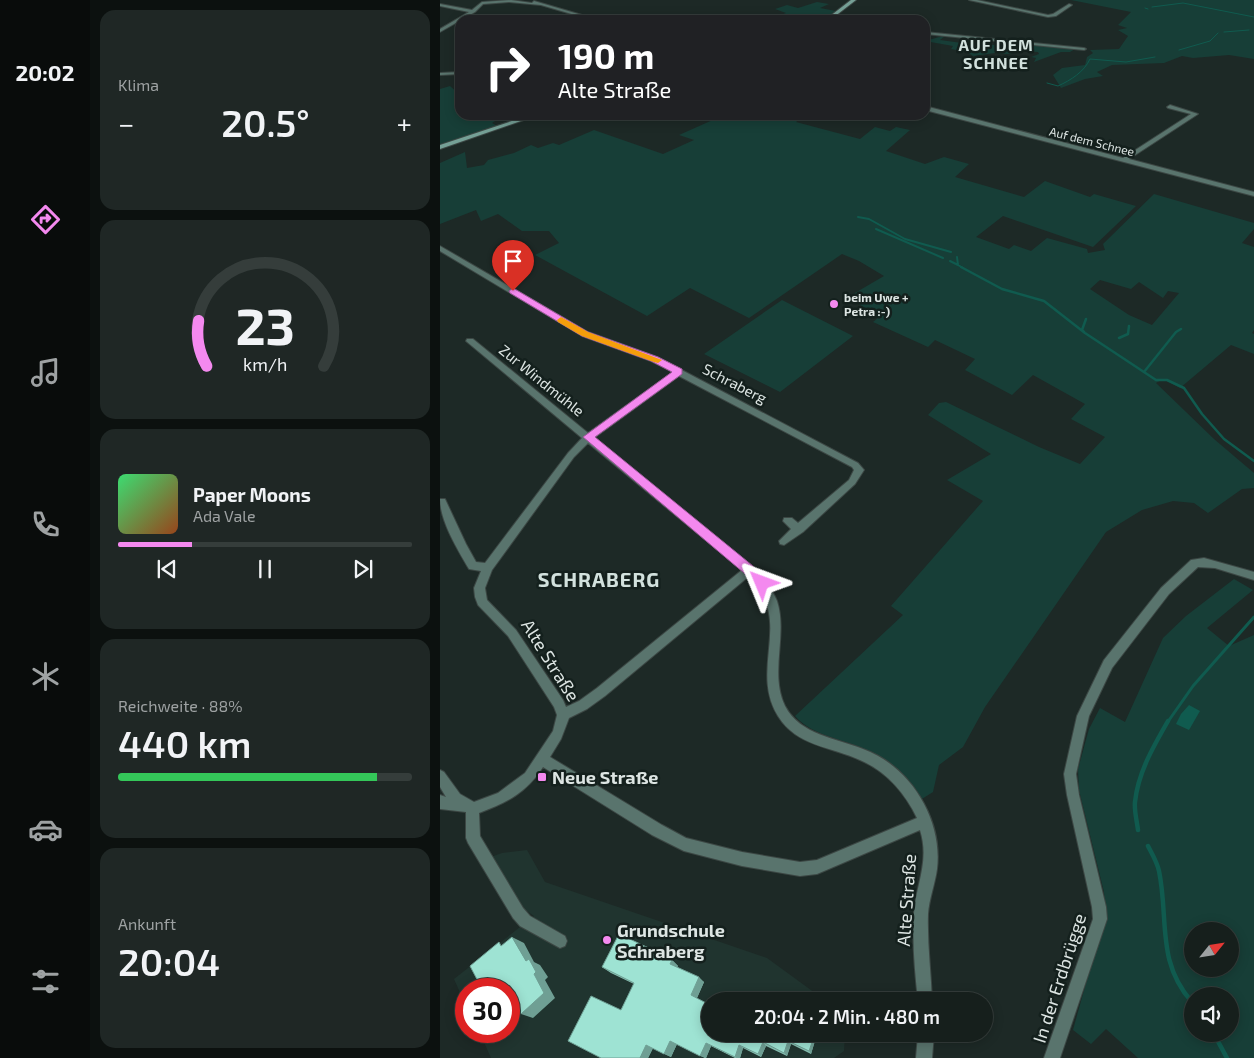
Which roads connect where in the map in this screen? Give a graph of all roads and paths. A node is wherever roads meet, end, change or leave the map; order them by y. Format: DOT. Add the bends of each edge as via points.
graph roads {
  1 [pos="530,0"];
  2 [pos="855,0"];
  3 [pos="860,0"];
  4 [pos="971,0"];
  5 [pos="482,2"];
  6 [pos="440,5"];
  7 [pos="539,5"];
  8 [pos="1070,5"];
  9 [pos="473,11"];
  10 [pos="466,15"];
  11 [pos="582,15"];
  12 [pos="834,15"];
  13 [pos="455,22"];
  14 [pos="440,31"];
  15 [pos="930,33"];
  16 [pos="1084,49"];
  17 [pos="455,73"];
  18 [pos="440,74"];
  19 [pos="1170,107"];
  20 [pos="930,109"];
  21 [pos="1202,110"];
  22 [pos="1195,114"];
  23 [pos="520,120"];
  24 [pos="440,147"];
  25 [pos="1124,160"];
  26 [pos="1254,194"];
  27 [pos="440,248"];
  28 [pos="470,341"];
  29 [pos="679,372"];
  30 [pos="588,437"];
  31 [pos="442,502"];
  32 [pos="788,521"];
  33 [pos="798,529"];
  34 [pos="784,541"];
  35 [pos="488,567"];
  36 [pos="749,570"];
  37 [pos="1254,576"];
  38 [pos="563,715"];
  39 [pos="542,759"];
  40 [pos="440,776"];
  41 [pos="440,802"];
  42 [pos="473,809"];
  43 [pos="924,822"];
  44 [pos="560,940"];
  45 [pos="924,992"];
  46 [pos="925,1042"];
  47 [pos="924,1058"];
  48 [pos="1052,1058"];
  1 -- 7 [label="street"];
  2 -- 3 [label="street"];
  2 -- 12 [label="main road"];
  4 -- 8 [label="street" via="1048,16"];
  5 -- 7 [label="street"];
  5 -- 9 [label="street"];
  6 -- 9 [label="street"];
  7 -- 11 [label="street"];
  9 -- 10 [label="street"];
  13 -- 14 [label="street"];
  15 -- 16 [label="street"];
  17 -- 18 [label="street"];
  19 -- 22 [label="street"];
  20 -- 25 [label="street, Auf dem Schnee"];
  21 -- 22 [label="street"];
  22 -- 25 [label="street"];
  23 -- 24 [label="main road"];
  25 -- 26 [label="street, Auf dem Schnee"];
  27 -- 29 [label="street, Schraberg" via="585,334 654,359"];
  28 -- 30 [label="street, Zur Windmühle"];
  29 -- 30 [label="street, Alte Straße"];
  29 -- 33 [label="street, Schraberg" via="859,470 852,482"];
  30 -- 35 [label="street, Alte Straße"];
  30 -- 36 [label="street, Zur Windmühle"];
  31 -- 35 [label="street" via="460,545 473,566"];
  32 -- 33 [label="street"];
  33 -- 34 [label="street, Schraberg"];
  35 -- 38 [label="street, Alte Straße" via="479,588 482,602 512,633"];
  36 -- 38 [label="street" via="601,692"];
  36 -- 43 [label="street, Zur Windmühle" via="762,583 772,606 771,673 782,712 807,735 864,755 887,769 912,794"];
  37 -- 48 [label="street, In der Erdbrügge" via="1215,564 1195,563 1165,591 1108,664 1083,716 1070,774 1100,919"];
  38 -- 39 [label="street, Alte Straße" via="557,735"];
  39 -- 42 [label="street" via="516,788 488,805"];
  39 -- 43 [label="street, Alte Straße" via="684,844 800,869 817,867"];
  40 -- 42 [label="street" via="455,799"];
  41 -- 42 [label="street"];
  42 -- 44 [label="street" via="473,838 518,913 525,921"];
  43 -- 45 [label="street, Alte Straße" via="930,850 930,869 920,920"];
  46 -- 47 [label="street"];
}
